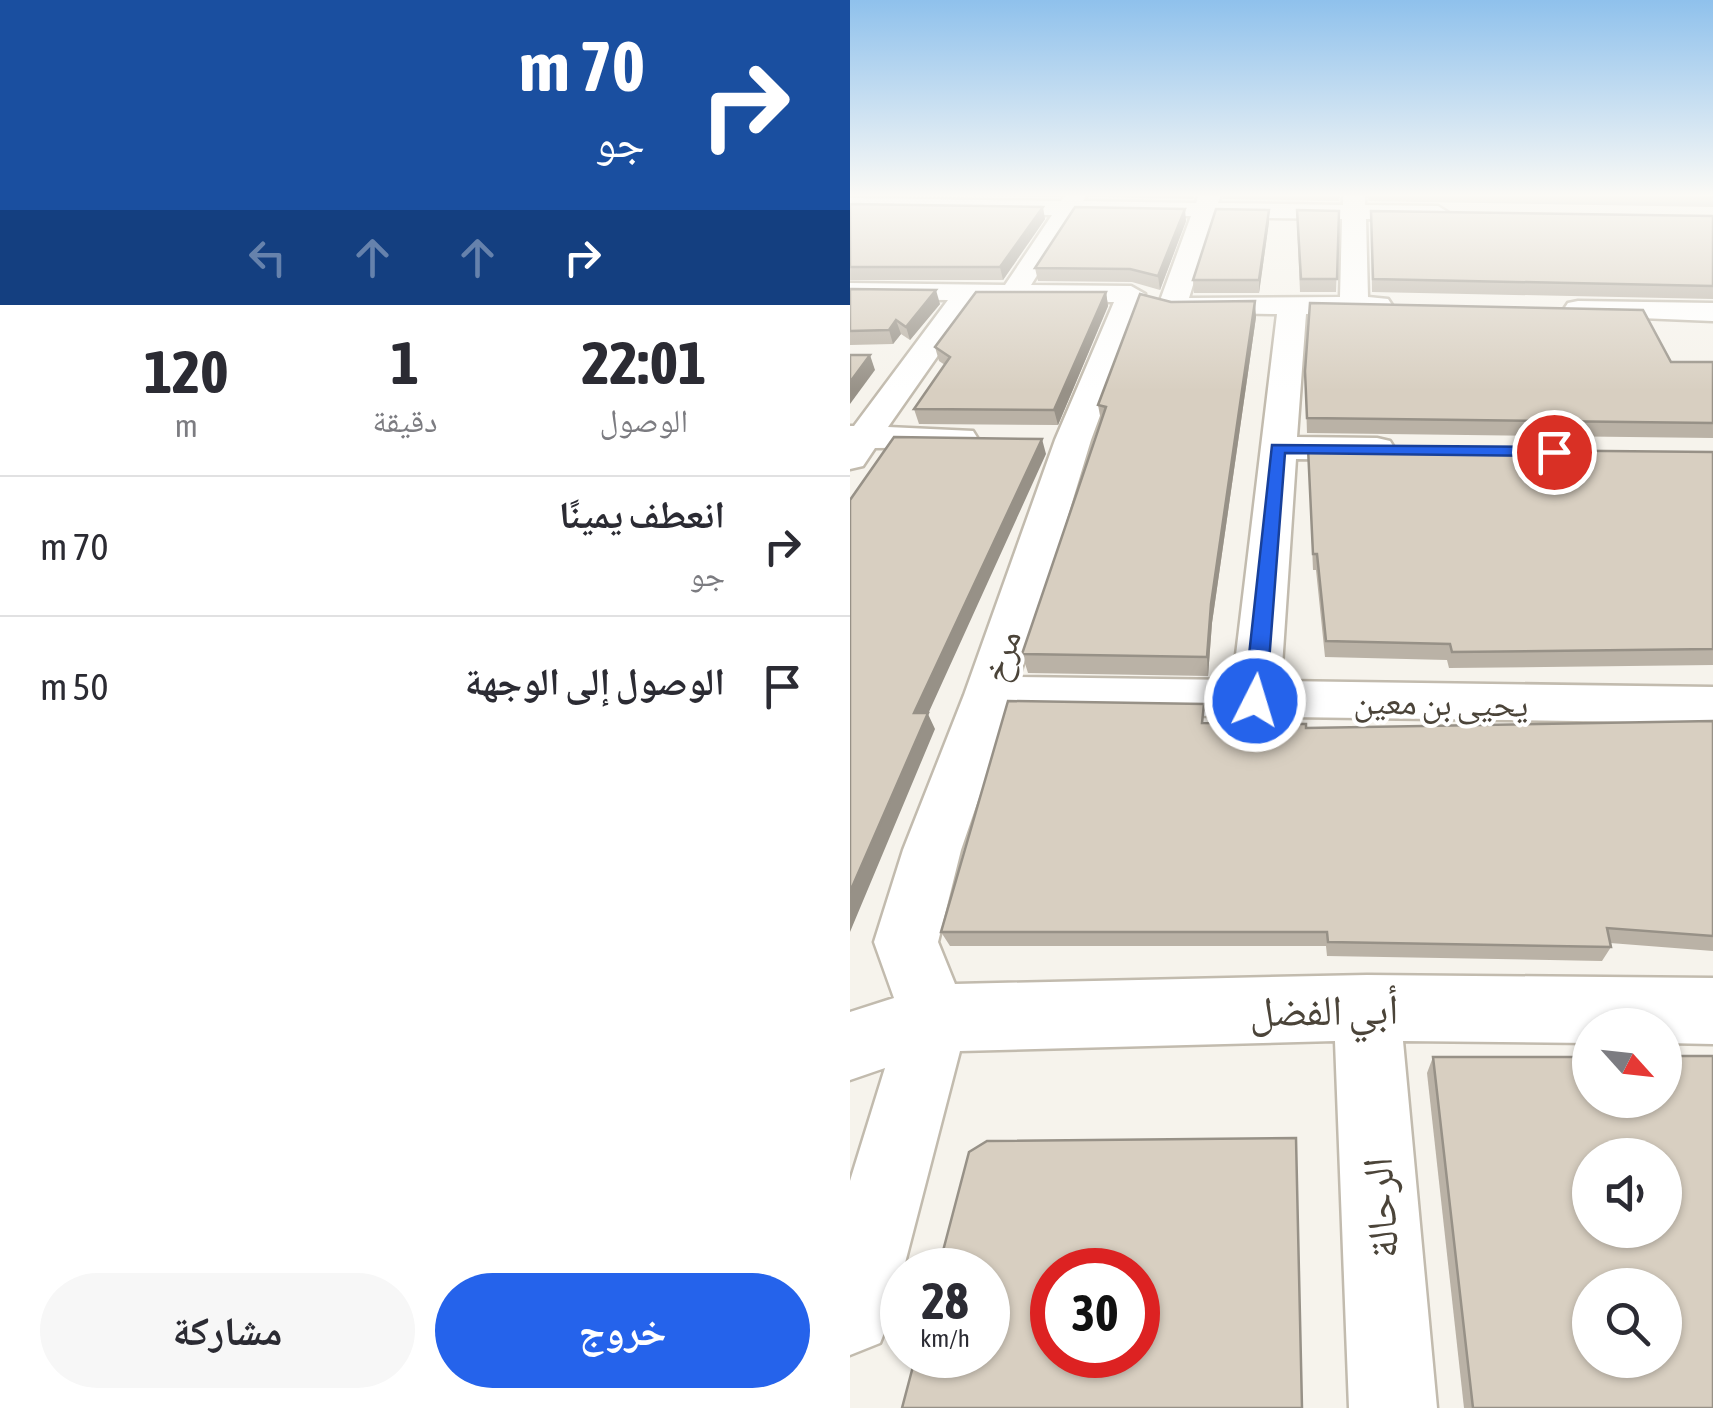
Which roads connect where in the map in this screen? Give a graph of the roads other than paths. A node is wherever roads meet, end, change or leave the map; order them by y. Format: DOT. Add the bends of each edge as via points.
graph roads {
  1 [pos="1035,260"];
  2 [pos="1174,260"];
  3 [pos="1354,260"];
  4 [pos="850,291"];
  5 [pos="1014,291"];
  6 [pos="969,292"];
  7 [pos="1151,300"];
  8 [pos="1354,304"];
  9 [pos="1414,306"];
  10 [pos="1292,307"];
  11 [pos="1554,309"];
  12 [pos="1713,312"];
  13 [pos="884,357"];
  14 [pos="918,357"];
  15 [pos="996,439"];
  16 [pos="855,444"];
  17 [pos="1278,448"];
  18 [pos="1416,450"];
  19 [pos="989,696"];
  20 [pos="1255,701"];
  21 [pos="1713,705"];
  22 [pos="1367,1008"];
  23 [pos="1713,1011"];
  24 [pos="934,1018"];
  25 [pos="850,1046"];
  26 [pos="850,1313"];
  27 [pos="1393,1408"];
  1 -- 5 [label="street"];
  2 -- 7 [label="street, مرخ"];
  3 -- 8 [label="street"];
  4 -- 6 [label="street"];
  5 -- 6 [label="street"];
  5 -- 7 [label="street"];
  6 -- 14 [label="street"];
  7 -- 10 [label="street"];
  7 -- 19 [label="street, مرخ" via="1054,440"];
  8 -- 9 [label="street"];
  8 -- 10 [label="street"];
  10 -- 17 [label="street"];
  11 -- 12 [label="street"];
  13 -- 14 [label="street"];
  14 -- 16 [label="street"];
  15 -- 16 [label="street"];
  17 -- 18 [label="street"];
  17 -- 20 [label="street"];
  19 -- 20 [label="street, يحيى بن معين"];
  19 -- 24 [label="street, مرخ" via="906,942"];
  20 -- 21 [label="street, يحيى بن معين"];
  22 -- 23 [label="street, أبي الفضل"];
  22 -- 24 [label="street, أبي الفضل"];
  22 -- 27 [label="street, الرحالة"];
  24 -- 25 [label="street"];
  24 -- 26 [label="street"];
}
